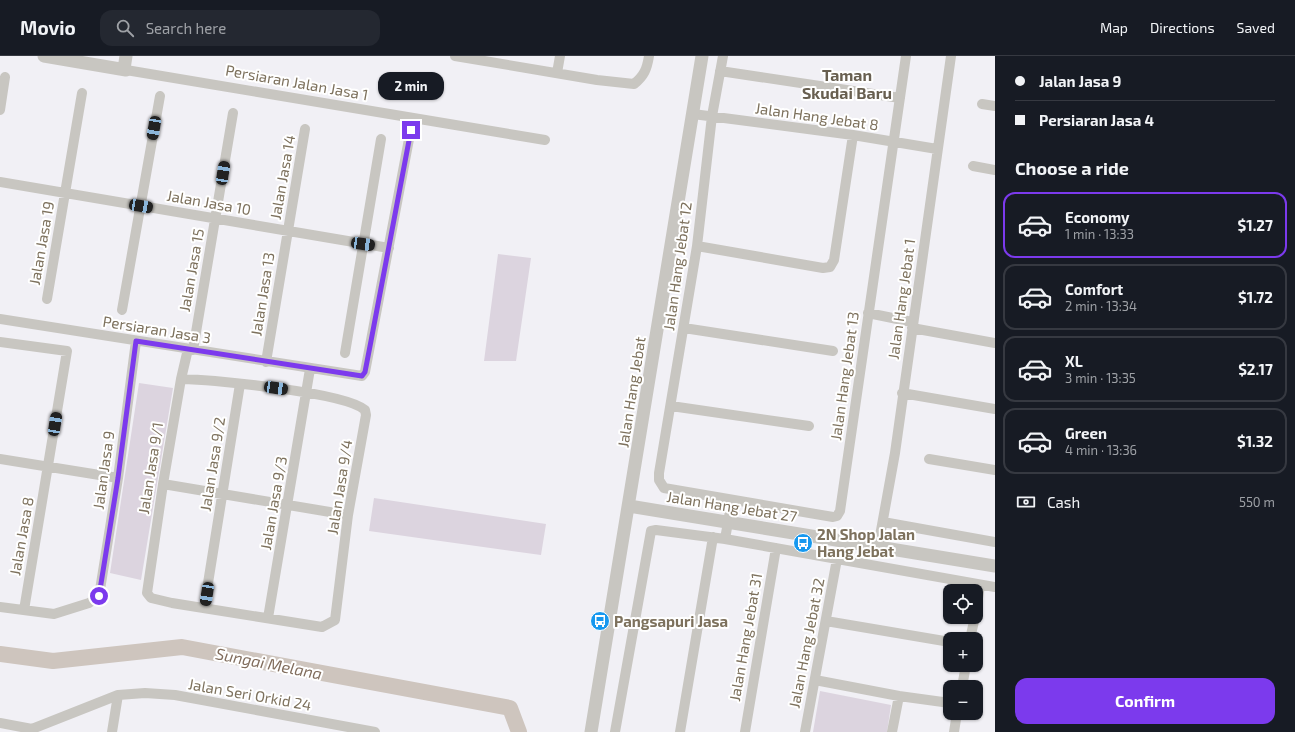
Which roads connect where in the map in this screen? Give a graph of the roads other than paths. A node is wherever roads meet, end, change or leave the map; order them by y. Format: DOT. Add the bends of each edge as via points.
graph roads {
  1 [pos="44,56"];
  2 [pos="126,56"];
  3 [pos="455,56"];
  4 [pos="560,56"];
  5 [pos="649,56"];
  6 [pos="702,56"];
  7 [pos="722,56"];
  8 [pos="906,56"];
  9 [pos="951,56"];
  10 [pos="474,58"];
  11 [pos="104,61"];
  12 [pos="125,70"];
  13 [pos="720,71"];
  14 [pos="557,73"];
  15 [pos="5,77"];
  16 [pos="82,93"];
  17 [pos="160,96"];
  18 [pos="900,98"];
  19 [pos="982,104"];
  20 [pos="995,106"];
  21 [pos="0,110"];
  22 [pos="233,113"];
  23 [pos="693,114"];
  24 [pos="712,116"];
  25 [pos="413,118"];
  26 [pos="305,129"];
  27 [pos="853,135"];
  28 [pos="381,138"];
  29 [pos="545,140"];
  30 [pos="894,142"];
  31 [pos="937,149"];
  32 [pos="973,166"];
  33 [pos="995,170"];
  34 [pos="0,182"];
  35 [pos="65,193"];
  36 [pos="141,206"];
  37 [pos="215,218"];
  38 [pos="288,231"];
  39 [pos="363,244"];
  40 [pos="697,246"];
  41 [pos="389,248"];
  42 [pos="47,299"];
  43 [pos="122,310"];
  44 [pos="868,313"];
  45 [pos="0,319"];
  46 [pos="912,325"];
  47 [pos="684,328"];
  48 [pos="136,341"];
  49 [pos="0,342"];
  50 [pos="995,343"];
  51 [pos="190,350"];
  52 [pos="833,351"];
  53 [pos="345,353"];
  54 [pos="266,362"];
  55 [pos="310,369"];
  56 [pos="181,379"];
  57 [pos="240,384"];
  58 [pos="307,392"];
  59 [pos="902,393"];
  60 [pos="670,406"];
  61 [pos="995,409"];
  62 [pos="809,426"];
  63 [pos="0,459"];
  64 [pos="929,459"];
  65 [pos="48,467"];
  66 [pos="995,470"];
  67 [pos="118,478"];
  68 [pos="659,480"];
  69 [pos="163,484"];
  70 [pos="222,494"];
  71 [pos="732,500"];
  72 [pos="288,505"];
  73 [pos="629,506"];
  74 [pos="348,515"];
  75 [pos="729,522"];
  76 [pos="883,522"];
  77 [pos="713,537"];
  78 [pos="725,539"];
  79 [pos="995,542"];
  80 [pos="878,546"];
  81 [pos="776,548"];
  82 [pos="837,559"];
  83 [pos="995,566"];
  84 [pos="980,584"];
  85 [pos="983,585"];
  86 [pos="995,588"];
  87 [pos="0,607"];
  88 [pos="204,608"];
  89 [pos="24,610"];
  90 [pos="268,618"];
  91 [pos="826,621"];
  92 [pos="943,641"];
  93 [pos="815,680"];
  94 [pos="118,696"];
  95 [pos="899,696"];
  96 [pos="943,702"];
  97 [pos="956,720"];
  98 [pos="0,723"];
  99 [pos="32,731"];
  100 [pos="112,732"];
  101 [pos="375,732"];
  102 [pos="591,732"];
  103 [pos="615,732"];
  104 [pos="680,732"];
  105 [pos="744,732"];
  106 [pos="805,732"];
  107 [pos="892,732"];
  108 [pos="954,732"];
  1 -- 11 [label="street, Persiaran Jalan Jasa 1"];
  2 -- 12 [label="street"];
  3 -- 10 [label="street"];
  4 -- 14 [label="street"];
  5 -- 14 [label="street" via="647,69 634,84"];
  6 -- 23 [label="street, Jalan Hang Jebat"];
  7 -- 13 [label="street, Jalan Hang Jebat 12"];
  8 -- 18 [label="street, Jalan Hang Jebat 13"];
  9 -- 31 [label="street, Jalan Hang Jebat 1"];
  10 -- 14 [label="street"];
  11 -- 12 [label="street, Persiaran Jalan Jasa 1"];
  12 -- 25 [label="street, Persiaran Jalan Jasa 1"];
  13 -- 18 [label="street"];
  13 -- 24 [label="street, Jalan Hang Jebat 12"];
  15 -- 21 [label="street"];
  16 -- 35 [label="street, Jalan Jasa 19"];
  17 -- 36 [label="street"];
  18 -- 30 [label="street, Jalan Hang Jebat 13"];
  19 -- 20 [label="street"];
  22 -- 37 [label="street, Jalan Jasa 15"];
  23 -- 24 [label="street, Jalan Hang Jebat 8"];
  23 -- 73 [label="street, Jalan Hang Jebat"];
  24 -- 27 [label="street, Jalan Hang Jebat 8"];
  24 -- 40 [label="street, Jalan Hang Jebat 12"];
  25 -- 29 [label="street, Persiaran Jalan Jasa 1"];
  25 -- 41 [label="street"];
  26 -- 38 [label="street, Jalan Jasa 14"];
  27 -- 30 [label="street, Jalan Hang Jebat 8"];
  27 -- 40 [label="street" via="834,260 830,267 823,268"];
  28 -- 39 [label="street"];
  30 -- 31 [label="street, Jalan Hang Jebat 8"];
  30 -- 44 [label="street, Jalan Hang Jebat 13"];
  31 -- 46 [label="street, Jalan Hang Jebat 1"];
  32 -- 33 [label="street"];
  34 -- 35 [label="street, Jalan Jasa 10"];
  35 -- 36 [label="street, Jalan Jasa 10"];
  35 -- 42 [label="street, Jalan Jasa 19"];
  36 -- 37 [label="street, Jalan Jasa 10"];
  36 -- 43 [label="street"];
  37 -- 38 [label="street, Jalan Jasa 10"];
  37 -- 51 [label="street, Jalan Jasa 15"];
  38 -- 39 [label="street, Jalan Jasa 10"];
  38 -- 54 [label="street, Jalan Jasa 13"];
  39 -- 41 [label="street, Jalan Jasa 10"];
  39 -- 53 [label="street"];
  40 -- 47 [label="street, Jalan Hang Jebat 12"];
  41 -- 55 [label="street, Persiaran Jasa 3" via="365,372 362,376"];
  44 -- 46 [label="street"];
  44 -- 71 [label="street, Jalan Hang Jebat 13" via="840,511 837,516"];
  45 -- 48 [label="street, Persiaran Jasa 3"];
  46 -- 50 [label="street"];
  46 -- 59 [label="street, Jalan Hang Jebat 1"];
  47 -- 52 [label="street"];
  47 -- 60 [label="street, Jalan Hang Jebat 12"];
  48 -- 51 [label="street, Persiaran Jasa 3"];
  48 -- 67 [label="street, Jalan Jasa 9"];
  49 -- 65 [label="street, Jalan Jasa 8" via="67,351"];
  51 -- 54 [label="street, Persiaran Jasa 3"];
  51 -- 56 [label="street, Jalan Jasa 9/1"];
  54 -- 55 [label="street, Persiaran Jasa 3"];
  55 -- 58 [label="street"];
  56 -- 57 [label="street"];
  56 -- 69 [label="street, Jalan Jasa 9/1"];
  57 -- 58 [label="street"];
  57 -- 70 [label="street, Jalan Jasa 9/2"];
  58 -- 72 [label="street, Jalan Jasa 9/3"];
  58 -- 74 [label="street, Jalan Jasa 9/4" via="356,405 365,410"];
  59 -- 61 [label="street"];
  59 -- 76 [label="street, Jalan Hang Jebat 1"];
  60 -- 62 [label="street"];
  60 -- 68 [label="street, Jalan Hang Jebat 12"];
  63 -- 65 [label="street"];
  64 -- 66 [label="street"];
  65 -- 67 [label="street"];
  65 -- 89 [label="street, Jalan Jasa 8"];
  67 -- 89 [label="street, Jalan Jasa 9" via="99,596 95,601 54,614"];
  68 -- 71 [label="street, Jalan Hang Jebat 13" via="664,488"];
  69 -- 70 [label="street"];
  69 -- 88 [label="street, Jalan Jasa 9/1" via="147,593 151,598"];
  70 -- 72 [label="street"];
  70 -- 88 [label="street, Jalan Jasa 9/2"];
  71 -- 75 [label="street"];
  72 -- 74 [label="street"];
  72 -- 90 [label="street, Jalan Jasa 9/3"];
  73 -- 75 [label="street, Jalan Hang Jebat 27"];
  73 -- 102 [label="street, Jalan Hang Jebat"];
  74 -- 90 [label="street, Jalan Jasa 9/4" via="335,620 322,627"];
  75 -- 78 [label="street"];
  75 -- 80 [label="street, Jalan Hang Jebat 27"];
  76 -- 79 [label="street"];
  76 -- 80 [label="street, Jalan Hang Jebat 1"];
  77 -- 78 [label="street"];
  77 -- 103 [label="street" via="651,531"];
  77 -- 104 [label="street"];
  78 -- 81 [label="street"];
  80 -- 83 [label="street, Jalan Hang Jebat 27"];
  81 -- 82 [label="street"];
  81 -- 105 [label="street, Jalan Hang Jebat 31"];
  82 -- 84 [label="street"];
  82 -- 91 [label="street, Jalan Hang Jebat 32"];
  85 -- 86 [label="street"];
  87 -- 89 [label="street"];
  88 -- 90 [label="street"];
  91 -- 92 [label="street"];
  91 -- 93 [label="street, Jalan Hang Jebat 32"];
  93 -- 95 [label="street"];
  93 -- 106 [label="street, Jalan Hang Jebat 32"];
  94 -- 99 [label="street, Jalan Seri Orkid 24"];
  94 -- 100 [label="street"];
  94 -- 101 [label="street, Jalan Seri Orkid 24" via="145,693 174,695"];
  95 -- 96 [label="street"];
  95 -- 107 [label="street"];
  97 -- 108 [label="street"];
  98 -- 99 [label="street"];
}
